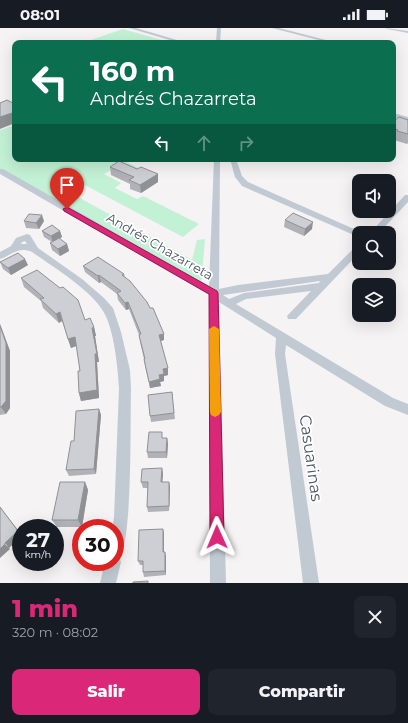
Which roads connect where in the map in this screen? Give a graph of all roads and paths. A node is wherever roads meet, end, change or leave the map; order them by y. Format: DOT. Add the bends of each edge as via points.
graph roads {
  1 [pos="131,28"];
  2 [pos="219,28"];
  3 [pos="274,28"];
  4 [pos="387,28"];
  5 [pos="408,32"];
  6 [pos="174,40"];
  7 [pos="218,40"];
  8 [pos="324,40"];
  9 [pos="396,116"];
  10 [pos="408,120"];
  11 [pos="217,162"];
  12 [pos="234,162"];
  13 [pos="0,171"];
  14 [pos="408,197"];
  15 [pos="381,226"];
  16 [pos="352,231"];
  17 [pos="352,255"];
  18 [pos="0,256"];
  19 [pos="330,277"];
  20 [pos="321,286"];
  21 [pos="214,293"];
  22 [pos="228,304"];
  23 [pos="292,316"];
  24 [pos="282,338"];
  25 [pos="408,410"];
  26 [pos="121,519"];
  27 [pos="111,571"];
  28 [pos="108,583"];
  29 [pos="218,583"];
  30 [pos="311,583"];
  1 -- 6 [label="street"];
  2 -- 7 [label="street"];
  3 -- 8 [label="street"];
  4 -- 5 [label="street"];
  9 -- 10 [label="street"];
  11 -- 21 [label="street"];
  12 -- 16 [label="street" via="239,177 245,184"];
  13 -- 21 [label="street, Andrés Chazarreta"];
  14 -- 15 [label="street"];
  17 -- 19 [label="street"];
  18 -- 26 [label="street" via="25,246 35,250 79,281 101,300 109,311 116,332 126,390"];
  19 -- 20 [label="street"];
  19 -- 21 [label="street"];
  20 -- 22 [label="street" via="244,296"];
  20 -- 23 [label="street"];
  21 -- 22 [label="street, Andrés Chazarreta"];
  21 -- 29 [label="street"];
  22 -- 24 [label="street, Andrés Chazarreta"];
  24 -- 25 [label="street, Andrés Chazarreta" via="389,402"];
  24 -- 30 [label="street, Casuarinas" via="280,354"];
  27 -- 28 [label="street"];
}
